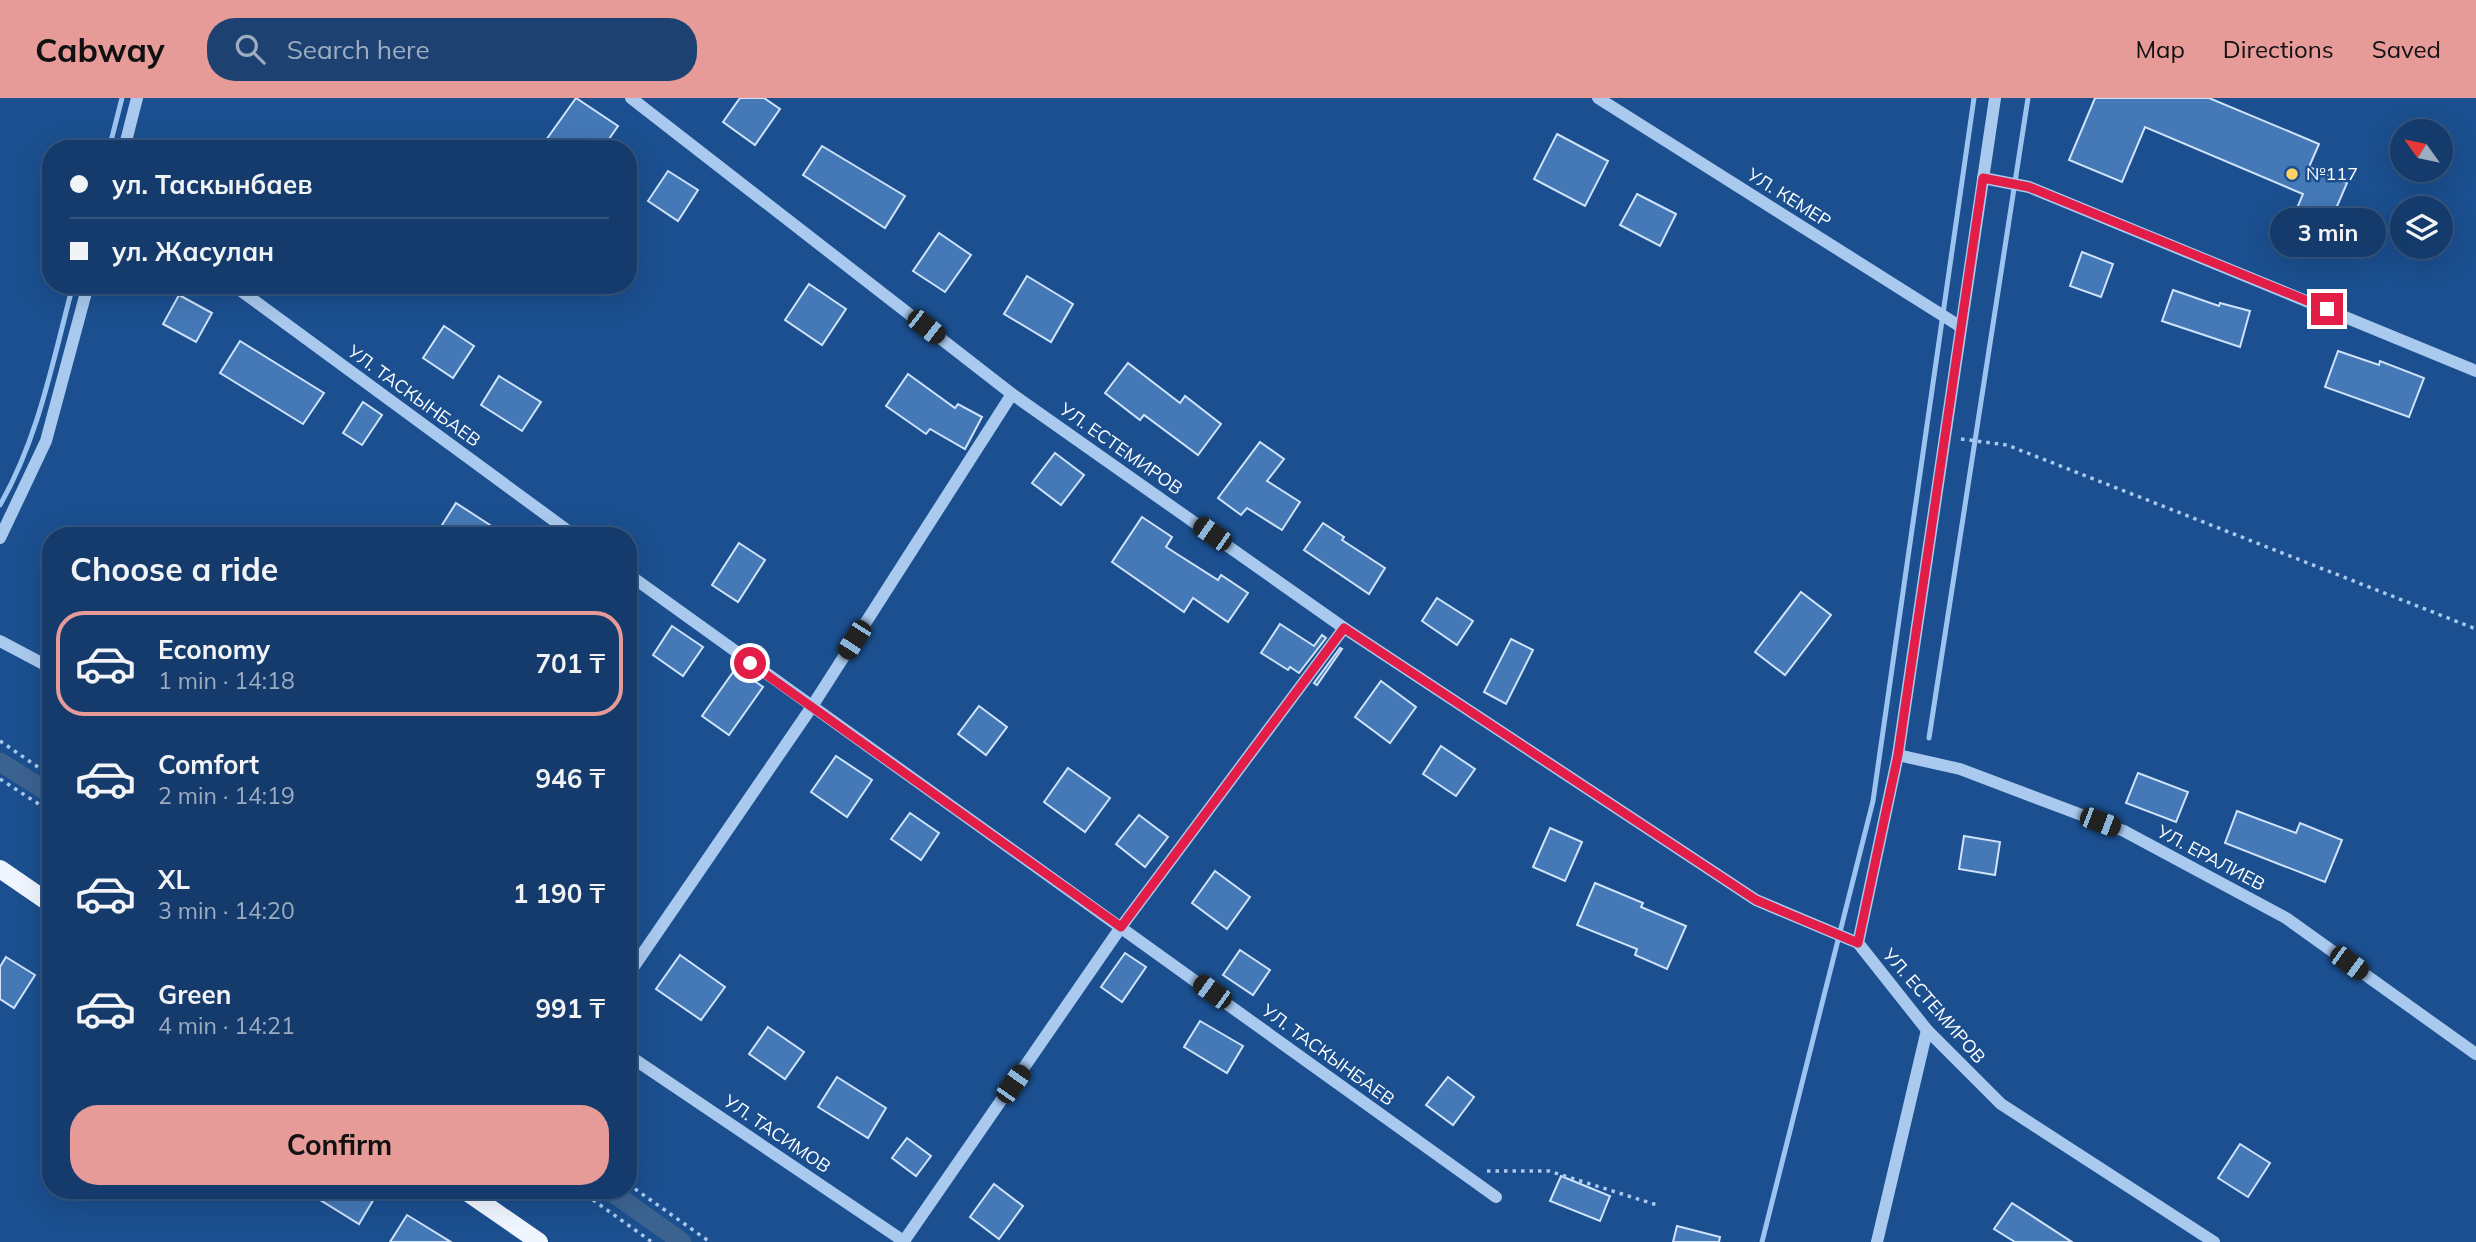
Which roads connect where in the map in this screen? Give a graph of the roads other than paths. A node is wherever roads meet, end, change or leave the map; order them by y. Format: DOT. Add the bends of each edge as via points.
graph roads {
  1 [pos="137,98"];
  2 [pos="631,98"];
  3 [pos="1598,98"];
  4 [pos="1995,98"];
  5 [pos="126,140"];
  6 [pos="1983,178"];
  7 [pos="86,294"];
  8 [pos="245,294"];
  9 [pos="1961,327"];
  10 [pos="2476,371"];
  11 [pos="1012,394"];
  12 [pos="563,527"];
  13 [pos="0,538"];
  14 [pos="637,581"];
  15 [pos="1344,628"];
  16 [pos="0,641"];
  17 [pos="42,663"];
  18 [pos="811,708"];
  19 [pos="1898,755"];
  20 [pos="0,869"];
  21 [pos="42,898"];
  22 [pos="1121,927"];
  23 [pos="1858,943"];
  24 [pos="637,962"];
  25 [pos="1927,1030"];
  26 [pos="2476,1054"];
  27 [pos="637,1061"];
  28 [pos="1496,1197"];
  29 [pos="477,1199"];
  30 [pos="539,1242"];
  31 [pos="905,1242"];
  32 [pos="1877,1242"];
  33 [pos="2214,1242"];
  1 -- 5 [label="street"];
  2 -- 11 [label="street, УЛ. ЕСТЕМИРОВ"];
  3 -- 9 [label="street, УЛ. КЕМЕР"];
  4 -- 6 [label="street"];
  6 -- 9 [label="street"];
  6 -- 10 [label="street" via="2029,187"];
  7 -- 13 [label="street" via="46,441"];
  8 -- 12 [label="street, УЛ. ТАСКЫНБАЕВ"];
  9 -- 19 [label="street"];
  11 -- 15 [label="street, УЛ. ЕСТЕМИРОВ"];
  11 -- 18 [label="street"];
  14 -- 18 [label="street, УЛ. ТАСКЫНБАЕВ"];
  15 -- 22 [label="street"];
  15 -- 23 [label="street, УЛ. ЕСТЕМИРОВ" via="1756,900"];
  16 -- 17 [label="street"];
  18 -- 22 [label="street, УЛ. ТАСКЫНБАЕВ"];
  18 -- 24 [label="street"];
  19 -- 23 [label="street"];
  19 -- 26 [label="street, УЛ. ЕРАЛИЕВ" via="1961,769 2124,831 2286,918"];
  20 -- 21 [label="main road"];
  22 -- 28 [label="street, УЛ. ТАСКЫНБАЕВ"];
  22 -- 31 [label="street"];
  23 -- 25 [label="street, УЛ. ЕСТЕМИРОВ"];
  25 -- 32 [label="street"];
  25 -- 33 [label="street, УЛ. ЕСТЕМИРОВ" via="2001,1104"];
  27 -- 31 [label="street, УЛ. ТАСИМОВ"];
  29 -- 30 [label="main road"];
}
